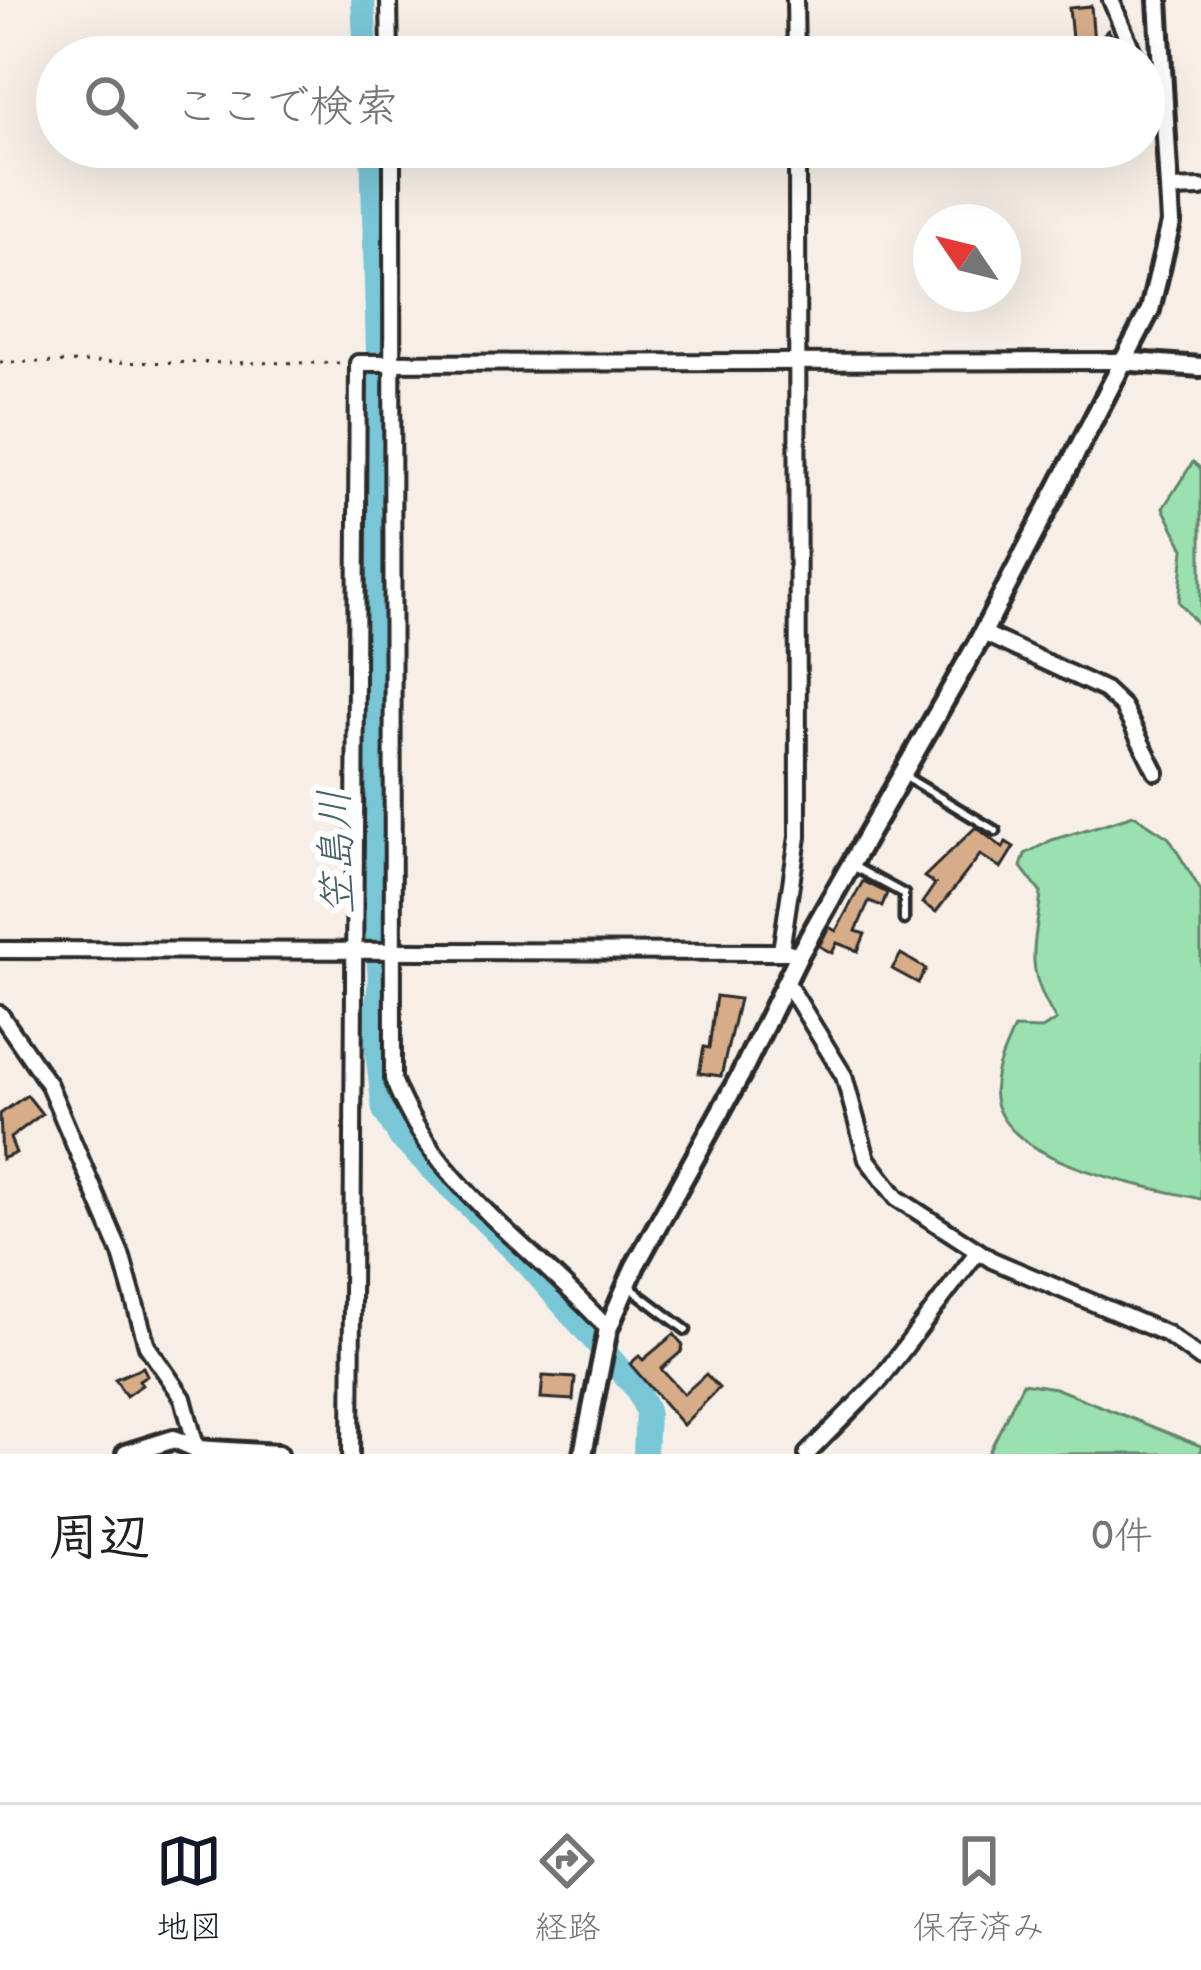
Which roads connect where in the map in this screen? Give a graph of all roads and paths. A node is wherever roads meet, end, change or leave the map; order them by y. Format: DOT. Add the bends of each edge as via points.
graph roads {
  1 [pos="389,0"];
  2 [pos="795,0"];
  3 [pos="1111,0"];
  4 [pos="1158,0"];
  5 [pos="390,36"];
  6 [pos="796,36"];
  7 [pos="1126,36"];
  8 [pos="1160,36"];
  9 [pos="1165,127"];
  10 [pos="392,168"];
  11 [pos="797,168"];
  12 [pos="1201,188"];
  13 [pos="1170,189"];
  14 [pos="1120,361"];
  15 [pos="0,362"];
  16 [pos="358,363"];
  17 [pos="396,364"];
  18 [pos="800,364"];
  19 [pos="1201,367"];
  20 [pos="982,633"];
  21 [pos="1156,772"];
  22 [pos="902,774"];
  23 [pos="995,831"];
  24 [pos="850,865"];
  25 [pos="904,920"];
  26 [pos="0,950"];
  27 [pos="393,950"];
  28 [pos="357,951"];
  29 [pos="781,951"];
  30 [pos="800,952"];
  31 [pos="787,982"];
  32 [pos="0,1014"];
  33 [pos="978,1251"];
  34 [pos="627,1285"];
  35 [pos="608,1329"];
  36 [pos="686,1330"];
  37 [pos="1201,1360"];
  38 [pos="198,1452"];
  39 [pos="127,1454"];
  40 [pos="278,1454"];
  41 [pos="351,1454"];
  42 [pos="583,1454"];
  43 [pos="807,1454"];
  1 -- 5 [label="street"];
  2 -- 6 [label="street"];
  3 -- 7 [label="street"];
  4 -- 8 [label="street"];
  9 -- 13 [label="street"];
  10 -- 17 [label="street"];
  11 -- 18 [label="street"];
  12 -- 13 [label="street"];
  13 -- 14 [label="street" via="1164,271"];
  14 -- 18 [label="street"];
  14 -- 19 [label="street"];
  14 -- 20 [label="street"];
  15 -- 16 [label="path"];
  16 -- 17 [label="street"];
  16 -- 28 [label="street"];
  17 -- 18 [label="street"];
  17 -- 27 [label="street"];
  18 -- 29 [label="street" via="798,837"];
  20 -- 21 [label="street" via="1105,690 1123,707"];
  20 -- 22 [label="street"];
  22 -- 23 [label="lane"];
  22 -- 24 [label="street"];
  24 -- 25 [label="lane" via="904,894"];
  24 -- 30 [label="street"];
  26 -- 28 [label="street"];
  27 -- 28 [label="street"];
  27 -- 29 [label="street"];
  27 -- 35 [label="street" via="392,1079 403,1107 456,1181"];
  28 -- 41 [label="street"];
  29 -- 30 [label="street"];
  30 -- 31 [label="street"];
  31 -- 33 [label="street" via="844,1076 858,1138 880,1181"];
  31 -- 34 [label="street"];
  32 -- 38 [label="street" via="49,1085 121,1255 142,1333 183,1398"];
  33 -- 37 [label="street" via="1167,1334"];
  33 -- 43 [label="street" via="880,1380"];
  34 -- 35 [label="street"];
  34 -- 36 [label="lane"];
  35 -- 42 [label="street"];
  38 -- 39 [label="street" via="174,1439"];
  38 -- 40 [label="street"];
}
